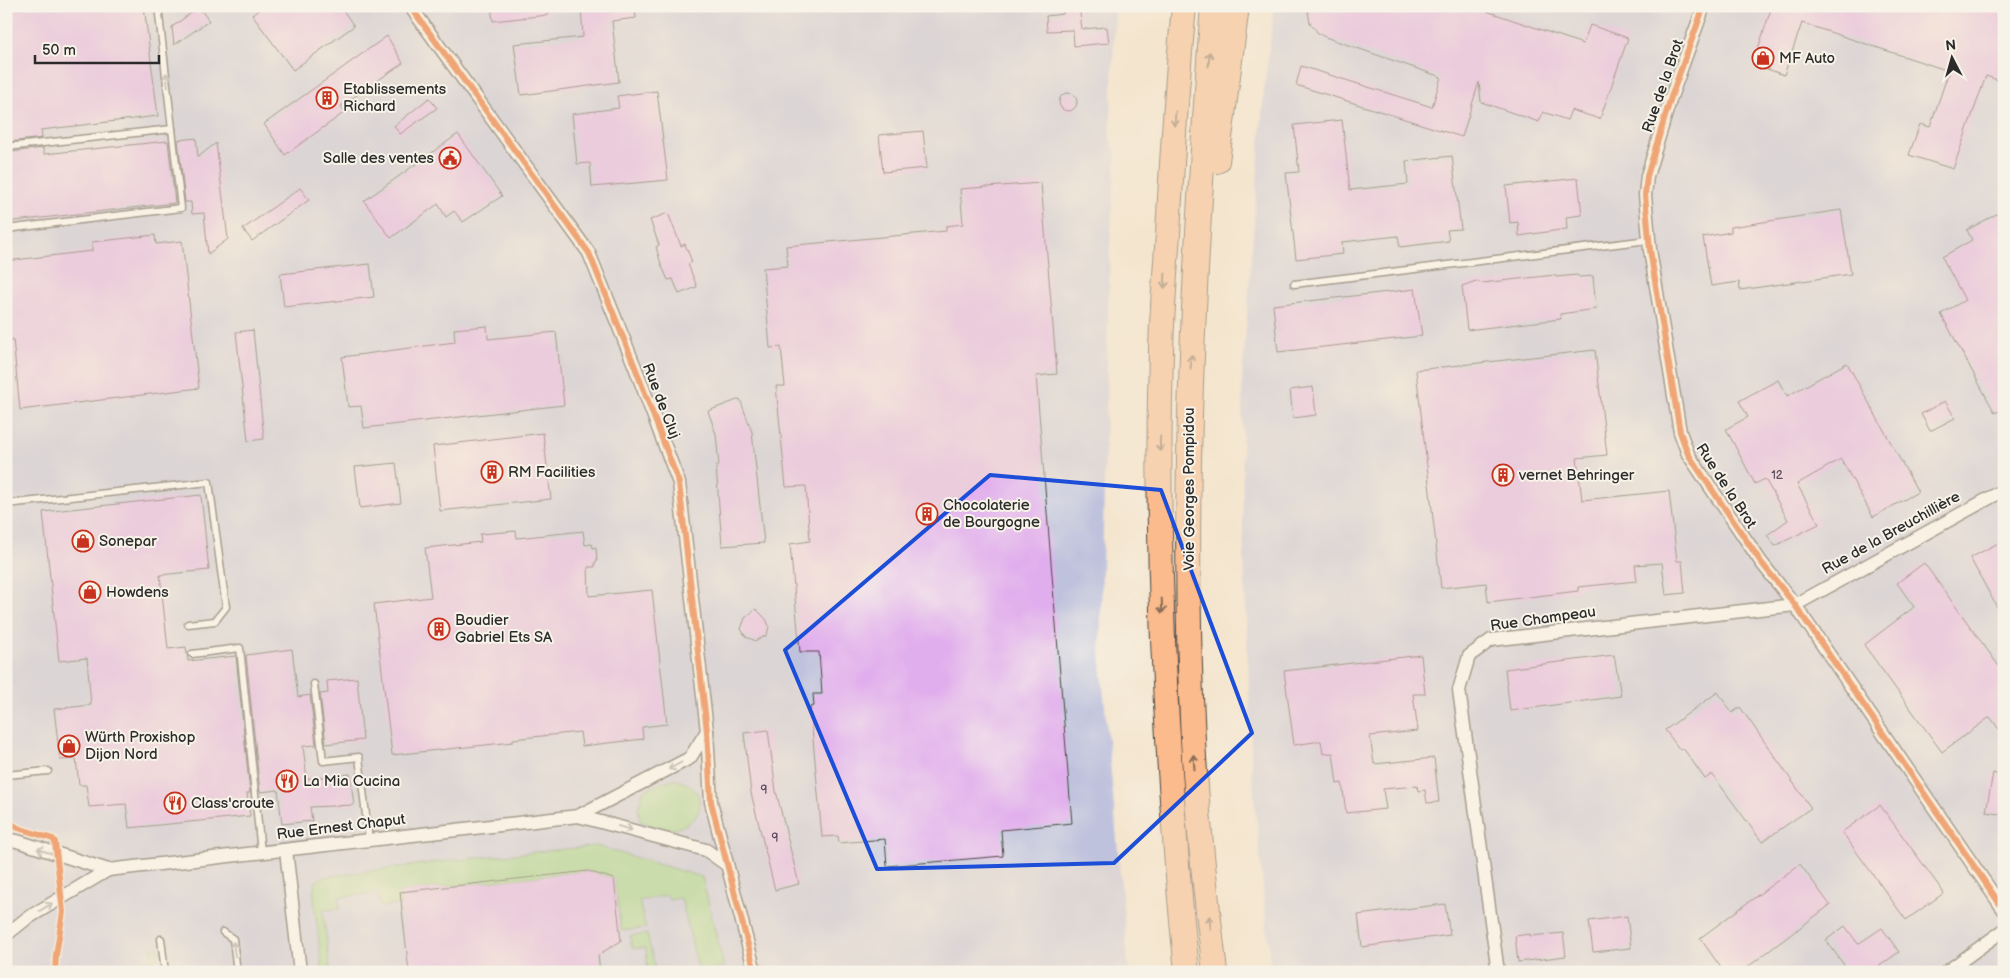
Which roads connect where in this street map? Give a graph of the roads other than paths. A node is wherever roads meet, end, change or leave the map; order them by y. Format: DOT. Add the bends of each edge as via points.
graph roads {
  1 [pos="158,6"];
  2 [pos="410,6"];
  3 [pos="1176,6"];
  4 [pos="1184,6"];
  5 [pos="1213,6"];
  6 [pos="1237,6"];
  7 [pos="1704,6"];
  8 [pos="1178,70"];
  9 [pos="172,128"];
  10 [pos="6,147"];
  11 [pos="6,229"];
  12 [pos="1648,240"];
  13 [pos="1294,284"];
  14 [pos="1194,300"];
  15 [pos="2004,490"];
  16 [pos="6,504"];
  17 [pos="1795,604"];
  18 [pos="188,624"];
  19 [pos="192,654"];
  20 [pos="314,684"];
  21 [pos="707,731"];
  22 [pos="48,771"];
  23 [pos="6,775"];
  24 [pos="578,816"];
  25 [pos="6,840"];
  26 [pos="369,840"];
  27 [pos="286,850"];
  28 [pos="261,852"];
  29 [pos="727,864"];
  30 [pos="108,870"];
  31 [pos="2004,910"];
  32 [pos="2004,930"];
  33 [pos="223,932"];
  34 [pos="6,935"];
  35 [pos="161,939"];
  36 [pos="752,971"];
  37 [pos="165,972"];
  38 [pos="237,972"];
  39 [pos="300,972"];
  40 [pos="1187,972"];
  41 [pos="1216,972"];
  42 [pos="1498,972"];
  43 [pos="1946,972"];
  9 -- 1 [label="lane, one-way"];
  2 -- 21 [label="street, Rue de Cluj" via="589,253 679,483"];
  3 -- 8 [label="highway"];
  4 -- 8 [label="highway, Voie Georges Pompidou"];
  14 -- 5 [label="highway, Voie Georges Pompidou, one-way"];
  6 -- 14 [label="highway" via="1208,248"];
  7 -- 12 [label="street, Rue de la Brot" via="1647,176"];
  8 -- 40 [label="highway, Voie Georges Pompidou, one-way" via="1161,349 1160,463 1167,729"];
  9 -- 10 [label="lane"];
  9 -- 11 [label="lane" via="181,208"];
  12 -- 13 [label="lane"];
  12 -- 17 [label="street, Rue de la Brot" via="1675,410 1688,454 1761,562"];
  41 -- 14 [label="highway, Voie Georges Pompidou, one-way" via="1202,860 1193,740 1187,519"];
  15 -- 17 [label="street, Rue de la Breuchillière"];
  16 -- 18 [label="lane" via="209,482 226,607 215,621"];
  17 -- 31 [label="street, Rue de la Brot"];
  17 -- 42 [label="street, Rue Champeau" via="1491,640 1469,656 1459,690"];
  19 -- 28 [label="lane" via="240,648"];
  20 -- 26 [label="lane" via="323,761 359,756"];
  21 -- 24 [label="street, Rue Ernest Chaput, one-way" via="690,758"];
  21 -- 29 [label="street, Rue de Cluj" via="711,802"];
  22 -- 23 [label="lane"];
  24 -- 26 [label="street, Rue Ernest Chaput"];
  24 -- 29 [label="street, Rue Ernest Chaput, one-way" via="706,850"];
  30 -- 25 [label="street, Rue Ernest Chaput, one-way"];
  26 -- 27 [label="street, Rue Ernest Chaput"];
  27 -- 28 [label="street, Rue Ernest Chaput"];
  27 -- 39 [label="street"];
  28 -- 30 [label="street, Rue Ernest Chaput"];
  29 -- 36 [label="street, Rue de Cluj"];
  34 -- 30 [label="street, Rue Ernest Chaput, one-way" via="26,919"];
  32 -- 43 [label="street"];
  38 -- 33 [label="lane, one-way" via="233,939"];
  35 -- 37 [label="lane"];
}
